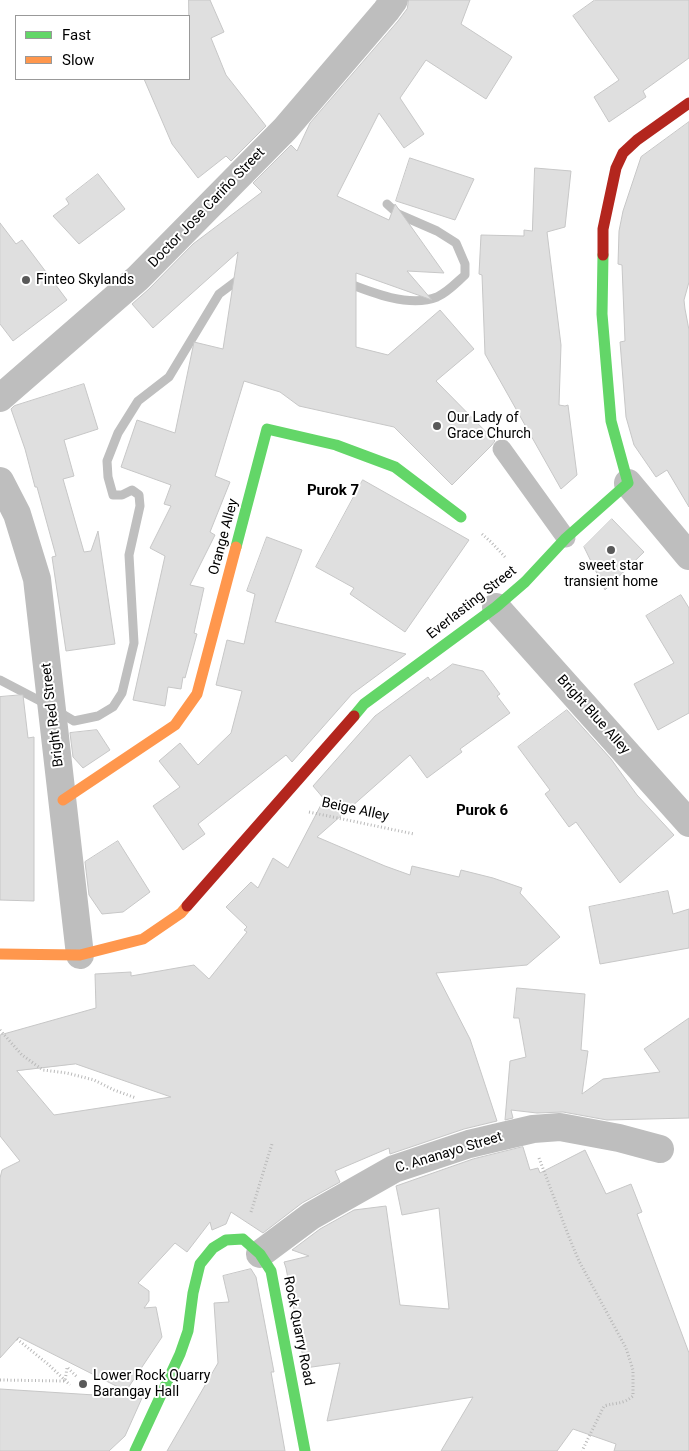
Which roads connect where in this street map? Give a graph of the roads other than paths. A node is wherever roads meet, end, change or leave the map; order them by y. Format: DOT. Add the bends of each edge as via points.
graph roads {
  1 [pos="394,0"];
  2 [pos="689,103"];
  3 [pos="0,398"];
  4 [pos="502,449"];
  5 [pos="0,481"];
  6 [pos="628,483"];
  7 [pos="460,517"];
  8 [pos="566,538"];
  9 [pos="689,556"];
  10 [pos="496,607"];
  11 [pos="63,800"];
  12 [pos="689,823"];
  13 [pos="0,954"];
  14 [pos="80,955"];
  15 [pos="660,1149"];
  16 [pos="252,1247"];
  17 [pos="135,1451"];
  18 [pos="305,1451"];
  1 -- 3 [label="street, Doctor Jose Cariño Street" via="284,129 138,278"];
  2 -- 6 [label="street" via="623,153 616,168 603,229 602,314 611,421"];
  4 -- 8 [label="lane"];
  5 -- 11 [label="street, Bright Red Street" via="17,514 37,579"];
  6 -- 8 [label="street, Everlasting Street"];
  6 -- 9 [label="street"];
  7 -- 11 [label="street, Orange Alley" via="395,466 336,445 267,429 197,694 175,725"];
  8 -- 10 [label="street, Everlasting Street" via="525,582"];
  10 -- 12 [label="street, Bright Blue Alley"];
  10 -- 14 [label="street, Everlasting Street" via="364,704 181,913 143,939"];
  11 -- 14 [label="street, Bright Red Street"];
  13 -- 14 [label="street, Everlasting Street"];
  15 -- 16 [label="street, C. Ananayo Street" via="560,1127 532,1129 469,1144 394,1168"];
  16 -- 17 [label="street" via="226,1240 213,1248 200,1264 188,1331"];
  16 -- 18 [label="street, Rock Quarry Road" via="271,1271"];
}
